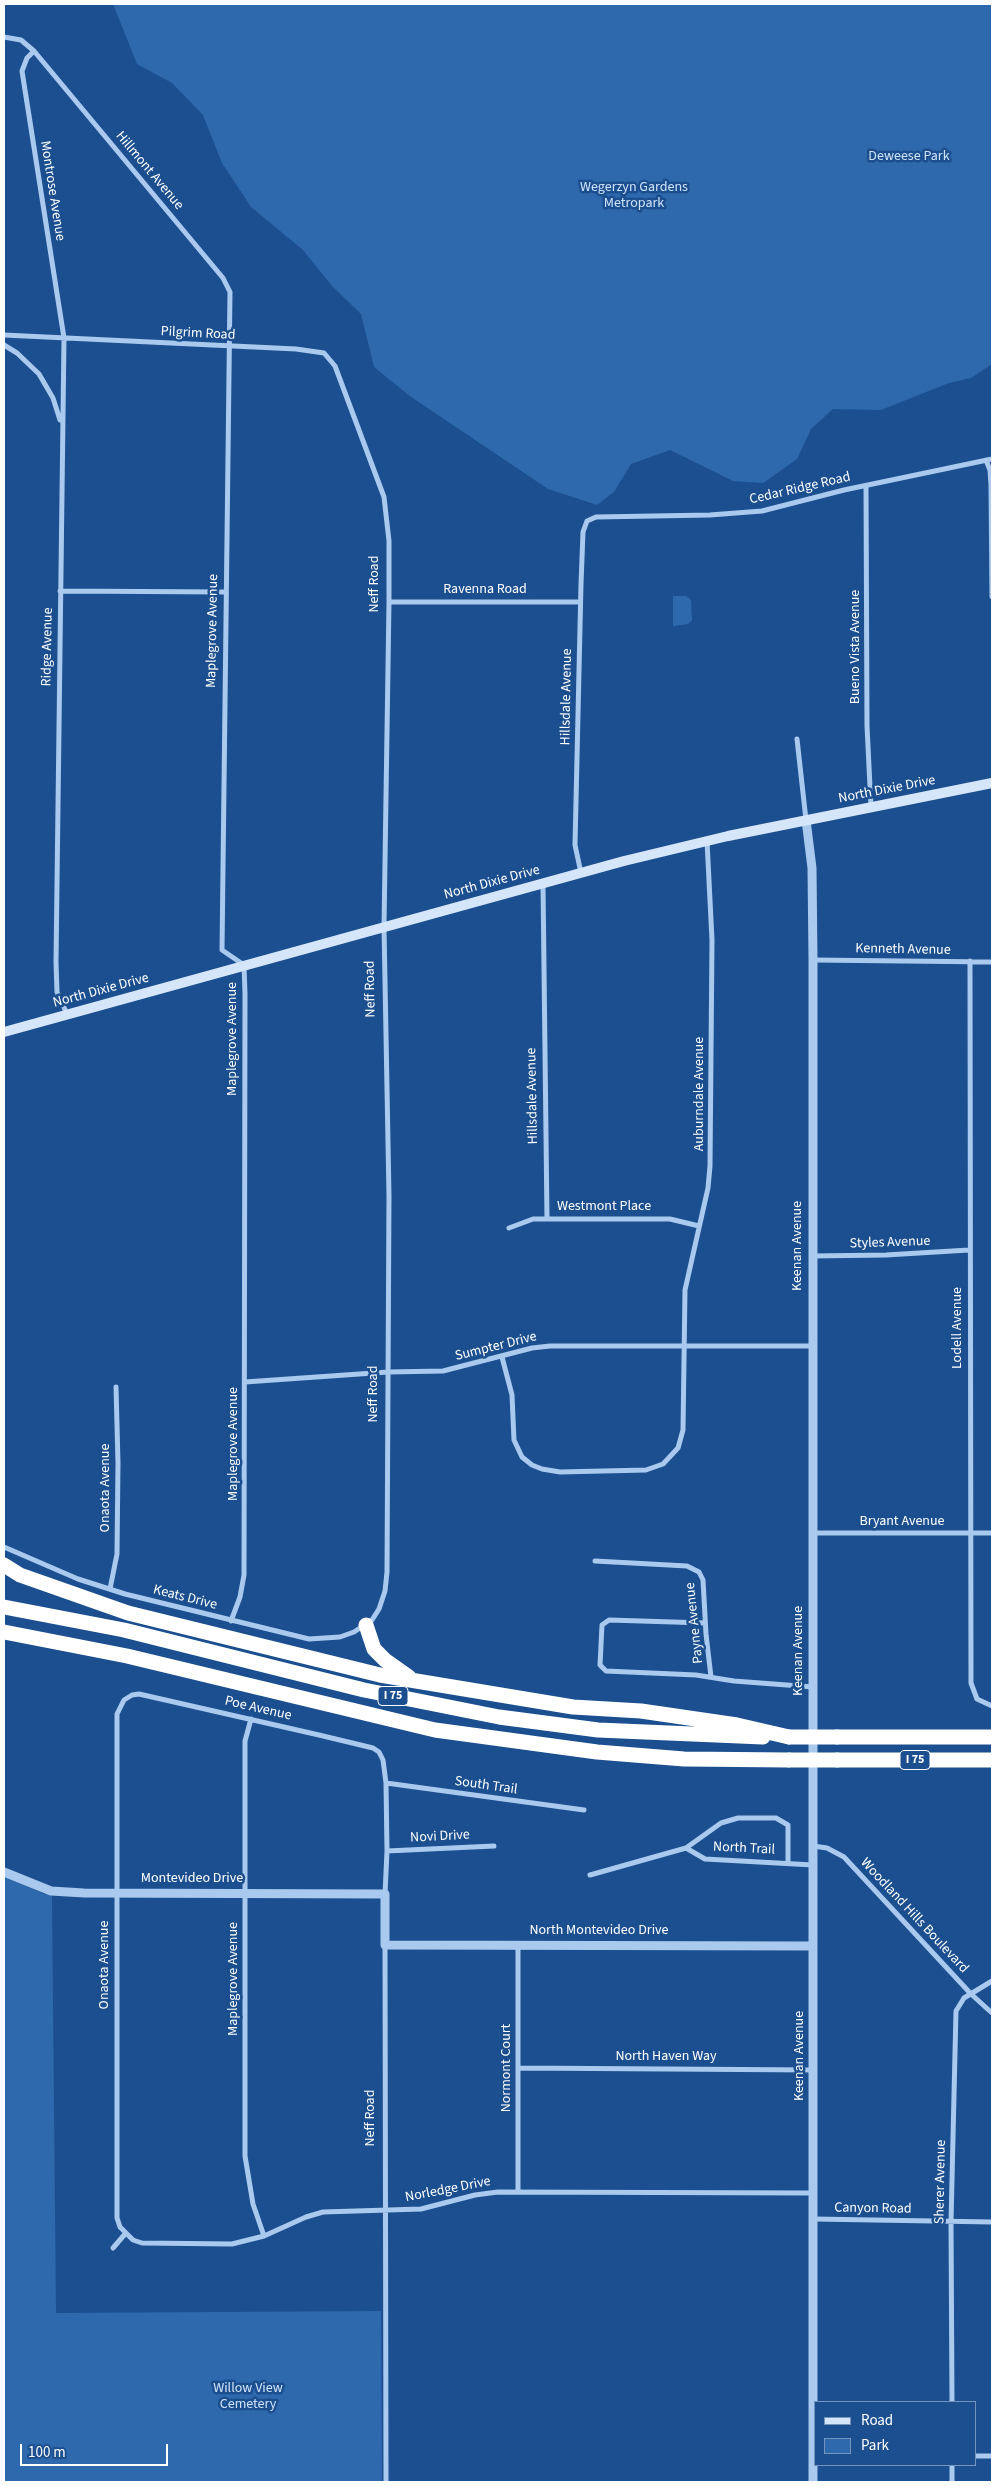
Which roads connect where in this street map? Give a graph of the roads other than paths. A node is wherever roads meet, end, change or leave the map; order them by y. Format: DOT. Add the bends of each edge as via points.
graph roads {
  1 [pos="4,37"];
  2 [pos="34,51"];
  3 [pos="4,335"];
  4 [pos="64,338"];
  5 [pos="4,345"];
  6 [pos="229,347"];
  7 [pos="329,357"];
  8 [pos="62,433"];
  9 [pos="989,460"];
  10 [pos="866,486"];
  11 [pos="588,521"];
  12 [pos="60,592"];
  13 [pos="224,592"];
  14 [pos="992,597"];
  15 [pos="389,602"];
  16 [pos="580,602"];
  17 [pos="797,739"];
  18 [pos="992,783"];
  19 [pos="871,807"];
  20 [pos="806,820"];
  21 [pos="707,841"];
  22 [pos="581,873"];
  23 [pos="544,883"];
  24 [pos="384,927"];
  25 [pos="813,960"];
  26 [pos="970,962"];
  27 [pos="992,962"];
  28 [pos="244,965"];
  29 [pos="67,1014"];
  30 [pos="4,1032"];
  31 [pos="547,1219"];
  32 [pos="699,1226"];
  33 [pos="509,1228"];
  34 [pos="970,1250"];
  35 [pos="812,1256"];
  36 [pos="683,1345"];
  37 [pos="812,1346"];
  38 [pos="502,1357"];
  39 [pos="388,1372"];
  40 [pos="245,1382"];
  41 [pos="116,1387"];
  42 [pos="812,1533"];
  43 [pos="970,1533"];
  44 [pos="992,1533"];
  45 [pos="4,1547"];
  46 [pos="595,1562"];
  47 [pos="4,1566"];
  48 [pos="110,1589"];
  49 [pos="4,1607"];
  50 [pos="232,1621"];
  51 [pos="705,1623"];
  52 [pos="366,1626"];
  53 [pos="4,1632"];
  54 [pos="711,1677"];
  55 [pos="414,1681"];
  56 [pos="813,1687"];
  57 [pos="127,1697"];
  58 [pos="992,1706"];
  59 [pos="250,1719"];
  60 [pos="789,1737"];
  61 [pos="992,1737"];
  62 [pos="381,1755"];
  63 [pos="992,1760"];
  64 [pos="386,1783"];
  65 [pos="584,1810"];
  66 [pos="494,1846"];
  67 [pos="813,1846"];
  68 [pos="686,1848"];
  69 [pos="387,1851"];
  70 [pos="788,1863"];
  71 [pos="813,1865"];
  72 [pos="4,1872"];
  73 [pos="590,1875"];
  74 [pos="245,1893"];
  75 [pos="116,1894"];
  76 [pos="385,1894"];
  77 [pos="518,1944"];
  78 [pos="385,1945"];
  79 [pos="813,1946"];
  80 [pos="992,1981"];
  81 [pos="971,1994"];
  82 [pos="992,2013"];
  83 [pos="518,2068"];
  84 [pos="814,2070"];
  85 [pos="518,2192"];
  86 [pos="814,2193"];
  87 [pos="385,2210"];
  88 [pos="814,2219"];
  89 [pos="952,2222"];
  90 [pos="992,2222"];
  91 [pos="125,2234"];
  92 [pos="264,2236"];
  93 [pos="112,2248"];
  94 [pos="952,2401"];
  95 [pos="814,2456"];
  96 [pos="976,2456"];
  97 [pos="992,2456"];
  98 [pos="952,2466"];
  99 [pos="386,2482"];
  100 [pos="814,2482"];
  101 [pos="952,2482"];
  1 -- 2 [label="street, Hillmont Avenue" via="21,40"];
  2 -- 4 [label="street, Montrose Avenue" via="22,71"];
  2 -- 6 [label="street, Hillmont Avenue" via="227,284 230,292"];
  3 -- 4 [label="street"];
  4 -- 6 [label="street, Pilgrim Road"];
  4 -- 8 [label="street, Ridge Avenue"];
  5 -- 8 [label="street" via="40,374 55,402"];
  6 -- 7 [label="street, Pilgrim Road" via="316,351"];
  6 -- 13 [label="street, Maplegrove Avenue"];
  7 -- 15 [label="street, Neff Road" via="384,497"];
  8 -- 12 [label="street, Ridge Avenue"];
  9 -- 10 [label="street, Cedar Ridge Road"];
  9 -- 14 [label="street"];
  10 -- 11 [label="street, Cedar Ridge Road" via="743,514 596,517"];
  10 -- 19 [label="street, Bueno Vista Avenue" via="867,726"];
  11 -- 16 [label="street, Hillsdale Avenue" via="583,532"];
  12 -- 13 [label="street"];
  12 -- 29 [label="street, Ridge Avenue" via="56,962 57,992"];
  13 -- 28 [label="street, Maplegrove Avenue" via="222,950"];
  15 -- 16 [label="street, Ravenna Road"];
  15 -- 24 [label="street, Neff Road"];
  16 -- 22 [label="street, Hillsdale Avenue" via="575,845"];
  17 -- 20 [label="street"];
  18 -- 19 [label="main road, North Dixie Drive"];
  19 -- 20 [label="main road, North Dixie Drive"];
  20 -- 21 [label="main road, North Dixie Drive"];
  20 -- 25 [label="street, Keenan Avenue" via="812,868"];
  21 -- 22 [label="main road, North Dixie Drive"];
  21 -- 32 [label="street, Auburndale Avenue" via="712,940 710,1166"];
  22 -- 23 [label="main road, North Dixie Drive"];
  23 -- 24 [label="main road, North Dixie Drive"];
  23 -- 31 [label="street, Hillsdale Avenue"];
  24 -- 28 [label="main road, North Dixie Drive"];
  24 -- 39 [label="street, Neff Road" via="389,1196"];
  25 -- 26 [label="street, Kenneth Avenue"];
  25 -- 35 [label="street, Keenan Avenue"];
  26 -- 27 [label="street, Kenneth Avenue"];
  26 -- 34 [label="street, Lodell Avenue"];
  28 -- 29 [label="main road, North Dixie Drive"];
  28 -- 40 [label="street, Maplegrove Avenue"];
  29 -- 30 [label="main road, North Dixie Drive"];
  31 -- 32 [label="street, Westmont Place" via="670,1219"];
  31 -- 33 [label="street, Westmont Place" via="533,1219"];
  32 -- 36 [label="street, Auburndale Avenue" via="684,1290"];
  34 -- 35 [label="street, Styles Avenue"];
  34 -- 43 [label="street, Lodell Avenue"];
  35 -- 37 [label="street, Keenan Avenue"];
  36 -- 37 [label="street, Sumpter Drive"];
  36 -- 38 [label="street, Sumpter Drive" via="550,1346"];
  36 -- 38 [label="street, Auburndale Avenue" via="682,1438 678,1448 663,1464 634,1472 551,1471 524,1459 514,1440 512,1395"];
  37 -- 42 [label="street, Keenan Avenue"];
  38 -- 39 [label="street, Sumpter Drive" via="443,1371"];
  39 -- 40 [label="street, Sumpter Drive"];
  39 -- 52 [label="street, Neff Road" via="385,1591 379,1609"];
  40 -- 50 [label="street, Maplegrove Avenue" via="244,1575"];
  41 -- 48 [label="street, Onaota Avenue" via="117,1554"];
  42 -- 43 [label="street, Bryant Avenue"];
  42 -- 56 [label="street, Keenan Avenue"];
  43 -- 44 [label="street, Bryant Avenue"];
  43 -- 58 [label="street, Lodell Avenue" via="971,1683 974,1695 983,1704"];
  45 -- 48 [label="street, Keats Drive"];
  46 -- 51 [label="street, Payne Avenue" via="651,1562 694,1568 703,1580"];
  47 -- 55 [label="highway" via="20,1575 128,1614"];
  48 -- 50 [label="street, Keats Drive"];
  49 -- 60 [label="highway, I 75" via="124,1630 364,1690 499,1717 598,1730"];
  50 -- 52 [label="street, Keats Drive" via="309,1638 340,1637"];
  51 -- 54 [label="street, Payne Avenue"];
  51 -- 54 [label="street" via="609,1620 602,1625 599,1660 606,1671"];
  52 -- 55 [label="highway" via="374,1649"];
  53 -- 63 [label="highway, I 75, bridge" via="127,1656 435,1730 597,1752 684,1759"];
  54 -- 56 [label="street, Payne Avenue" via="734,1682"];
  55 -- 60 [label="highway" via="573,1707 737,1725"];
  56 -- 67 [label="street, Keenan Avenue"];
  57 -- 59 [label="street, Poe Avenue" via="139,1694"];
  57 -- 75 [label="street, Onaota Avenue" via="117,1714"];
  59 -- 62 [label="street, Poe Avenue" via="373,1748"];
  59 -- 74 [label="street, Maplegrove Avenue" via="245,1741"];
  60 -- 61 [label="highway, I 75, bridge"];
  62 -- 64 [label="street, Neff Road"];
  64 -- 65 [label="street, South Trail"];
  64 -- 69 [label="street, Neff Road"];
  66 -- 69 [label="street, Novi Drive"];
  67 -- 71 [label="street, Keenan Avenue"];
  67 -- 81 [label="street, Woodland Hills Boulevard" via="827,1848 844,1857"];
  68 -- 70 [label="street, North Trail" via="705,1859"];
  68 -- 70 [label="street" via="721,1824 738,1818 776,1818 788,1825"];
  68 -- 73 [label="street"];
  69 -- 76 [label="street, Neff Road"];
  70 -- 71 [label="street, North Trail"];
  71 -- 79 [label="street, Keenan Avenue"];
  72 -- 75 [label="street, Montevideo Drive" via="51,1890"];
  74 -- 75 [label="street, Montevideo Drive"];
  74 -- 76 [label="street, Montevideo Drive"];
  74 -- 92 [label="street, Maplegrove Avenue" via="245,2156 253,2204"];
  75 -- 91 [label="street, Onaota Avenue" via="117,2218"];
  76 -- 78 [label="street, Neff Road"];
  77 -- 78 [label="street, North Montevideo Drive"];
  77 -- 79 [label="street, North Montevideo Drive"];
  77 -- 83 [label="street, Normont Court"];
  78 -- 87 [label="street, Neff Road"];
  79 -- 84 [label="street, Keenan Avenue"];
  80 -- 81 [label="street, Sherer Avenue"];
  81 -- 82 [label="street, Woodland Hills Boulevard"];
  81 -- 89 [label="street, Sherer Avenue" via="956,2011"];
  83 -- 84 [label="street, North Haven Way"];
  83 -- 85 [label="street, Normont Court"];
  84 -- 86 [label="street, Keenan Avenue"];
  85 -- 86 [label="street, Norledge Drive"];
  85 -- 87 [label="street, Norledge Drive" via="475,2195 421,2209"];
  86 -- 88 [label="street, Keenan Avenue"];
  87 -- 92 [label="street, Norledge Drive" via="323,2212"];
  87 -- 99 [label="street, Neff Road"];
  88 -- 89 [label="street, Canyon Road"];
  88 -- 95 [label="street, Keenan Avenue"];
  89 -- 90 [label="street, Canyon Road"];
  89 -- 94 [label="street, Sherer Avenue"];
  91 -- 92 [label="street, Norledge Drive" via="142,2243 179,2244 232,2244"];
  91 -- 93 [label="street"];
  95 -- 100 [label="street, Keenan Avenue"];
  96 -- 97 [label="street"];
  98 -- 101 [label="street"];
}
